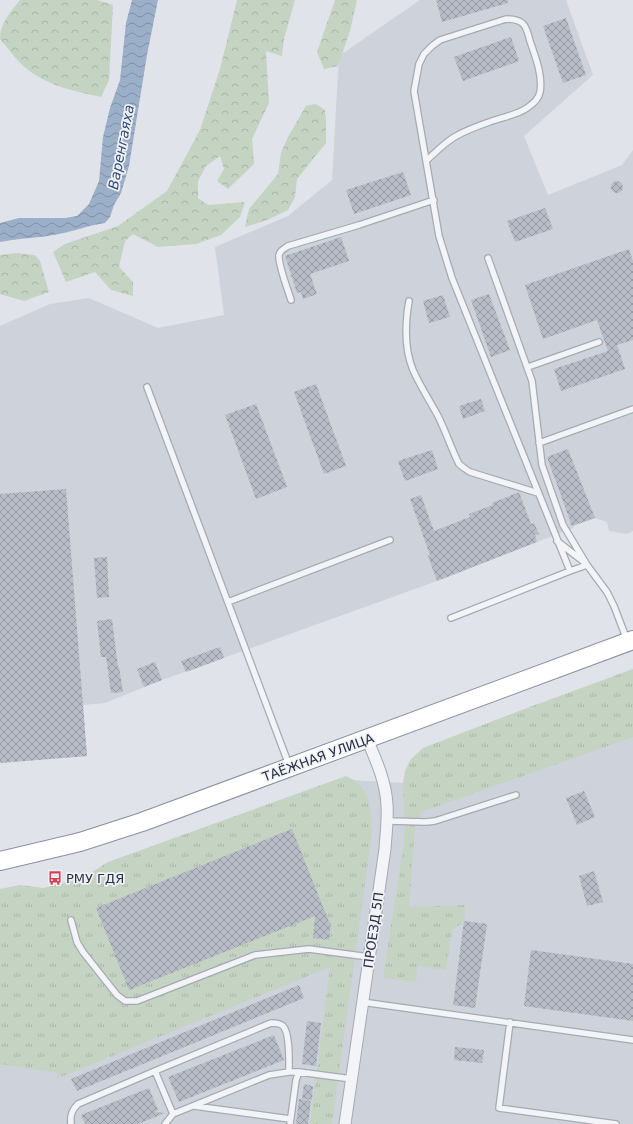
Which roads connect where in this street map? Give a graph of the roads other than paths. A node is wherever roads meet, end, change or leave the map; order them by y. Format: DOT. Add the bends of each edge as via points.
graph roads {
  1 [pos="427,160"];
  2 [pos="434,200"];
  3 [pos="488,258"];
  4 [pos="291,300"];
  5 [pos="409,301"];
  6 [pos="599,342"];
  7 [pos="528,367"];
  8 [pos="147,387"];
  9 [pos="633,409"];
  10 [pos="539,443"];
  11 [pos="538,493"];
  12 [pos="390,540"];
  13 [pos="557,541"];
  14 [pos="587,565"];
  15 [pos="570,571"];
  16 [pos="228,602"];
  17 [pos="450,618"];
  18 [pos="630,641"];
  19 [pos="368,739"];
  20 [pos="290,767"];
  21 [pos="516,795"];
  22 [pos="388,821"];
  23 [pos="0,861"];
  24 [pos="71,920"];
  25 [pos="369,957"];
  26 [pos="362,1002"];
  27 [pos="510,1022"];
  28 [pos="633,1040"];
  29 [pos="155,1071"];
  30 [pos="289,1072"];
  31 [pos="298,1072"];
  32 [pos="352,1079"];
  33 [pos="194,1106"];
  34 [pos="172,1114"];
  35 [pos="290,1121"];
  36 [pos="71,1124"];
  37 [pos="165,1124"];
  38 [pos="345,1124"];
  39 [pos="616,1124"];
  1 -- 1 [label="lane" via="414,91 419,64 424,54 440,40 506,19 523,22 539,72 540,93 537,99 527,108 457,135"];
  1 -- 2 [label="lane"];
  2 -- 4 [label="lane" via="282,250 279,254 280,262"];
  2 -- 11 [label="lane" via="440,236 452,278"];
  3 -- 7 [label="lane"];
  5 -- 11 [label="lane" via="406,333 413,370 438,416 459,464 470,472"];
  6 -- 7 [label="lane"];
  7 -- 10 [label="lane" via="532,380"];
  8 -- 16 [label="lane"];
  9 -- 10 [label="lane"];
  10 -- 14 [label="lane" via="542,465 563,525"];
  11 -- 13 [label="lane"];
  12 -- 16 [label="lane"];
  13 -- 14 [label="lane"];
  13 -- 15 [label="lane"];
  14 -- 15 [label="lane"];
  14 -- 18 [label="lane" via="607,592"];
  15 -- 17 [label="lane"];
  16 -- 20 [label="lane"];
  18 -- 19 [label="highway, ТАЁЖНАЯ УЛИЦА"];
  19 -- 20 [label="highway, ТАЁЖНАЯ УЛИЦА"];
  19 -- 22 [label="street, ПРОЕЗД 5П" via="384,785"];
  20 -- 23 [label="highway, ТАЁЖНАЯ УЛИЦА" via="109,833 59,848"];
  21 -- 22 [label="lane" via="435,821"];
  22 -- 25 [label="street, ПРОЕЗД 5П"];
  24 -- 25 [label="lane" via="82,952 116,994 125,1001 137,1001 255,955 309,949"];
  25 -- 26 [label="street, ПРОЕЗД 5П"];
  26 -- 27 [label="lane"];
  26 -- 32 [label="street, ПРОЕЗД 5П"];
  27 -- 28 [label="lane"];
  27 -- 39 [label="lane" via="499,1108"];
  29 -- 30 [label="lane" via="271,1022 284,1026 287,1034"];
  29 -- 34 [label="lane"];
  29 -- 36 [label="lane" via="78,1104 70,1117"];
  30 -- 31 [label="lane"];
  30 -- 33 [label="lane" via="269,1075"];
  31 -- 32 [label="lane"];
  31 -- 35 [label="lane"];
  32 -- 38 [label="street, ПРОЕЗД 5П"];
  33 -- 34 [label="lane"];
  33 -- 35 [label="lane"];
  34 -- 37 [label="lane"];
}
